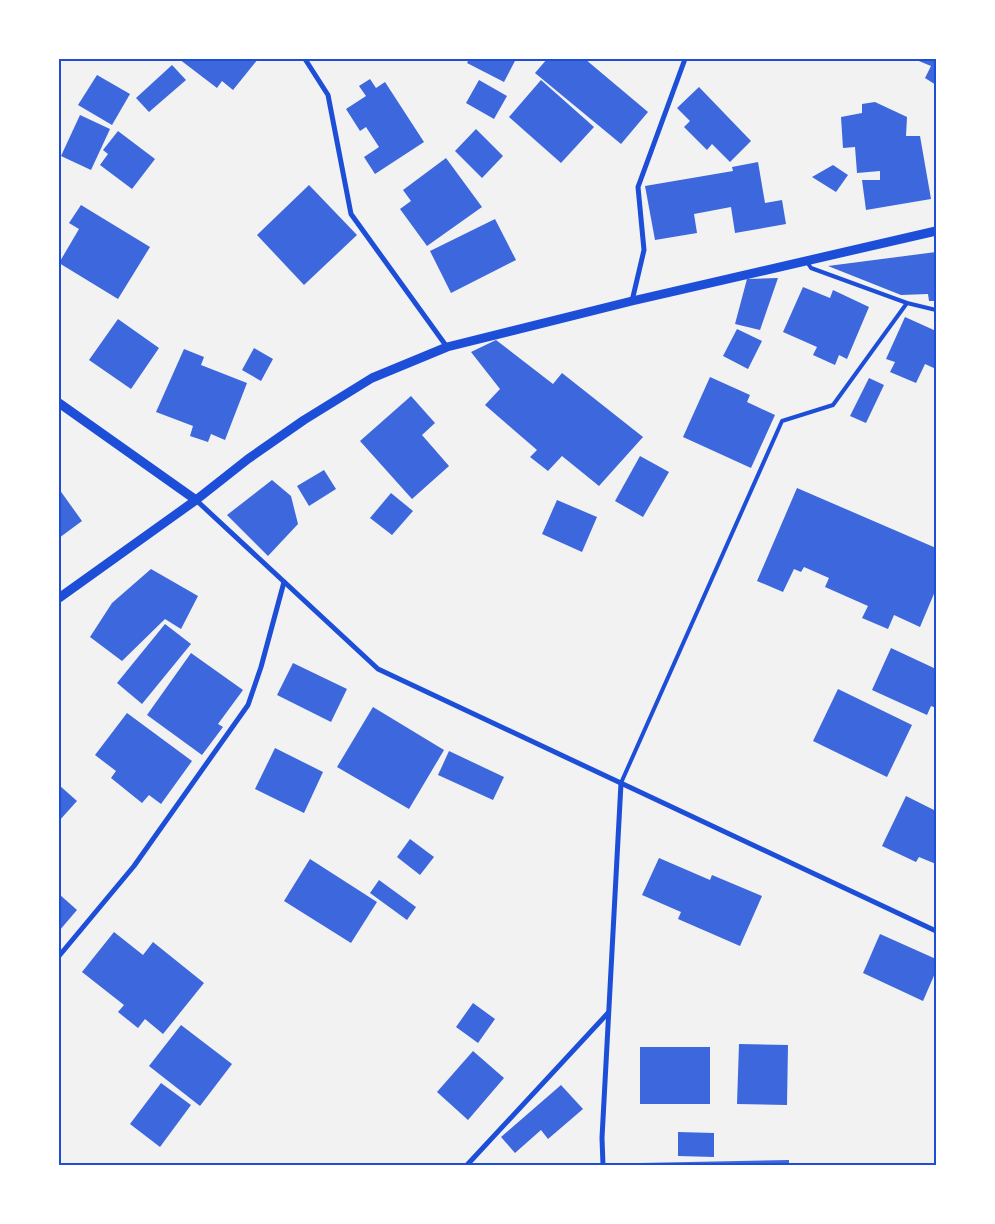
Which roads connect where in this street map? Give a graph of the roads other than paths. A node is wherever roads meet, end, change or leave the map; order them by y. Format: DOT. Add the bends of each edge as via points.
graph roads {
  1 [pos="305,59"];
  2 [pos="685,59"];
  3 [pos="936,232"];
  4 [pos="807,262"];
  5 [pos="632,301"];
  6 [pos="907,303"];
  7 [pos="936,310"];
  8 [pos="447,347"];
  9 [pos="59,403"];
  10 [pos="196,500"];
  11 [pos="284,582"];
  12 [pos="59,598"];
  13 [pos="621,783"];
  14 [pos="936,932"];
  15 [pos="59,956"];
  16 [pos="608,1013"];
  17 [pos="467,1165"];
  18 [pos="603,1165"];
  1 -- 8 [label="street" via="328,95 351,214"];
  2 -- 5 [label="street" via="638,187 644,250"];
  3 -- 4 [label="street"];
  4 -- 5 [label="street"];
  4 -- 6 [label="lane" via="811,268"];
  5 -- 8 [label="street"];
  6 -- 7 [label="lane"];
  6 -- 13 [label="lane" via="833,406 782,421"];
  8 -- 10 [label="street" via="372,378 304,420"];
  9 -- 10 [label="street"];
  10 -- 11 [label="street"];
  10 -- 12 [label="street"];
  11 -- 13 [label="street" via="378,670"];
  11 -- 15 [label="street" via="248,705 134,866"];
  13 -- 14 [label="street"];
  13 -- 16 [label="street"];
  16 -- 17 [label="street"];
  16 -- 18 [label="street"];
}
